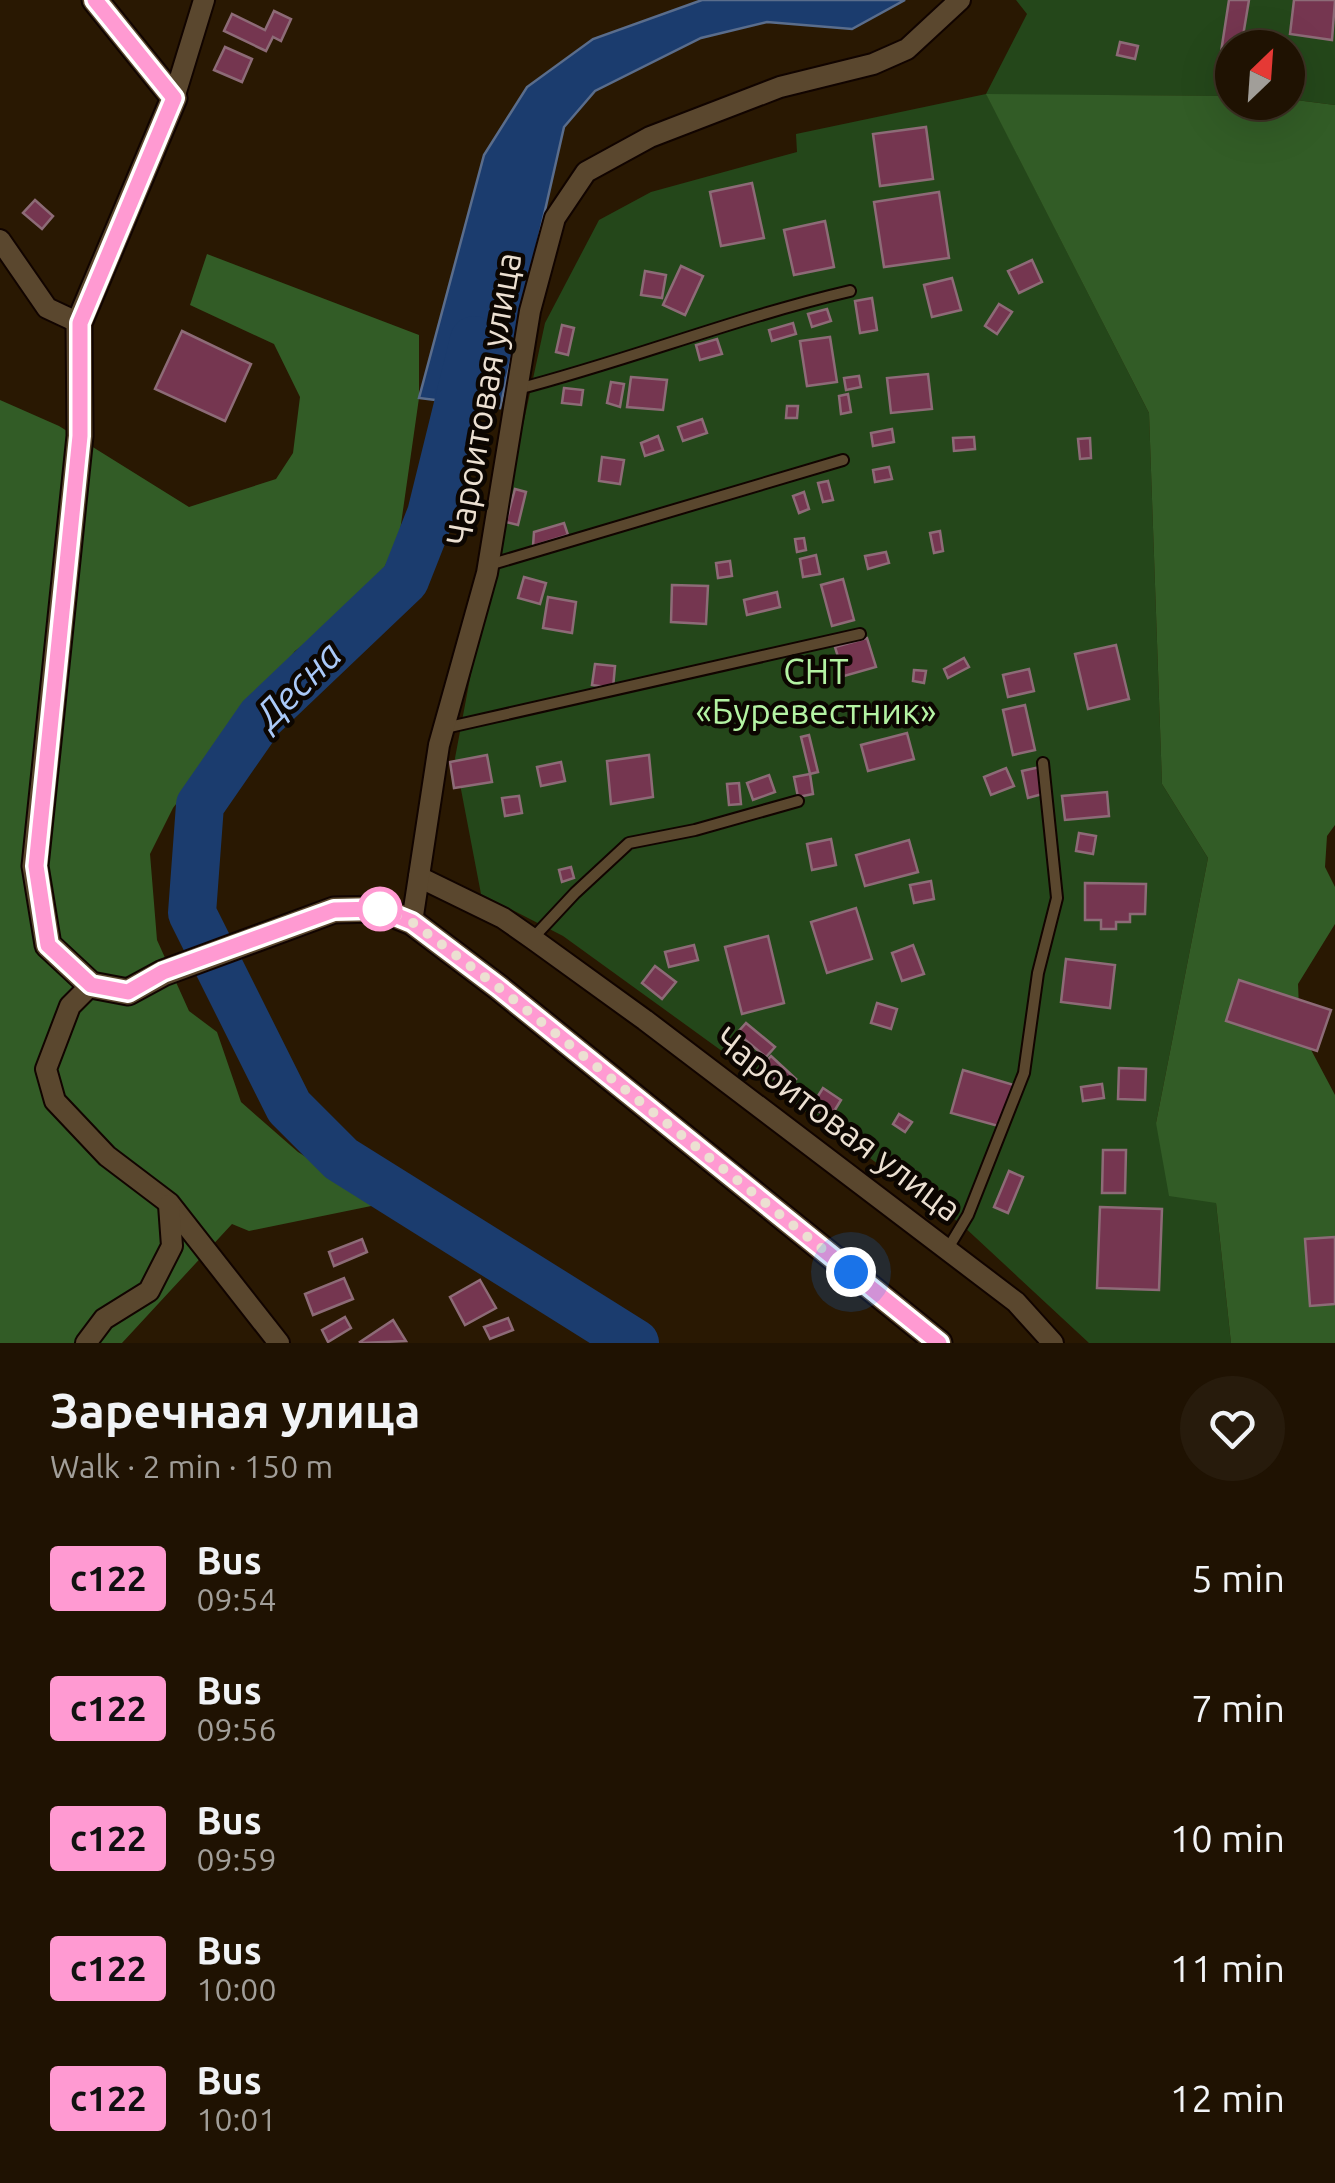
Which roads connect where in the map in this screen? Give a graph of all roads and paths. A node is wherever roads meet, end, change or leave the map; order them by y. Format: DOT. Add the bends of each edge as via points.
graph roads {
  1 [pos="95,0"];
  2 [pos="204,0"];
  3 [pos="960,0"];
  4 [pos="174,98"];
  5 [pos="0,240"];
  6 [pos="850,291"];
  7 [pos="80,323"];
  8 [pos="517,390"];
  9 [pos="843,460"];
  10 [pos="488,566"];
  11 [pos="860,634"];
  12 [pos="444,728"];
  13 [pos="1044,763"];
  14 [pos="798,801"];
  15 [pos="419,877"];
  16 [pos="412,922"];
  17 [pos="533,939"];
  18 [pos="91,985"];
  19 [pos="169,1203"];
  20 [pos="947,1250"];
  21 [pos="86,1343"];
  22 [pos="279,1343"];
  23 [pos="939,1343"];
  24 [pos="1053,1343"];
  1 -- 4 [label="street"];
  2 -- 4 [label="street"];
  3 -- 8 [label="street, Чароитовая улица" via="906,49 650,136 586,172 555,218"];
  4 -- 7 [label="street"];
  5 -- 7 [label="street" via="46,308"];
  6 -- 8 [label="lane" via="775,308"];
  7 -- 18 [label="street" via="80,436 36,866 48,945"];
  8 -- 10 [label="street, Чароитовая улица"];
  9 -- 10 [label="lane"];
  10 -- 12 [label="street, Чароитовая улица"];
  11 -- 12 [label="lane"];
  12 -- 15 [label="street, Чароитовая улица"];
  13 -- 20 [label="lane" via="1058,898 1038,973 1024,1073 968,1215"];
  14 -- 17 [label="lane" via="629,844"];
  15 -- 16 [label="street, Чароитовая улица"];
  15 -- 17 [label="street, Чароитовая улица"];
  16 -- 18 [label="street" via="380,909 334,910 163,972 128,992"];
  16 -- 23 [label="street"];
  17 -- 20 [label="street, Чароитовая улица"];
  18 -- 19 [label="street" via="70,1006 46,1069 55,1102 106,1156"];
  19 -- 21 [label="street" via="172,1246 149,1291 104,1319"];
  19 -- 22 [label="street"];
  20 -- 24 [label="street, Чароитовая улица" via="1016,1302"];
}
